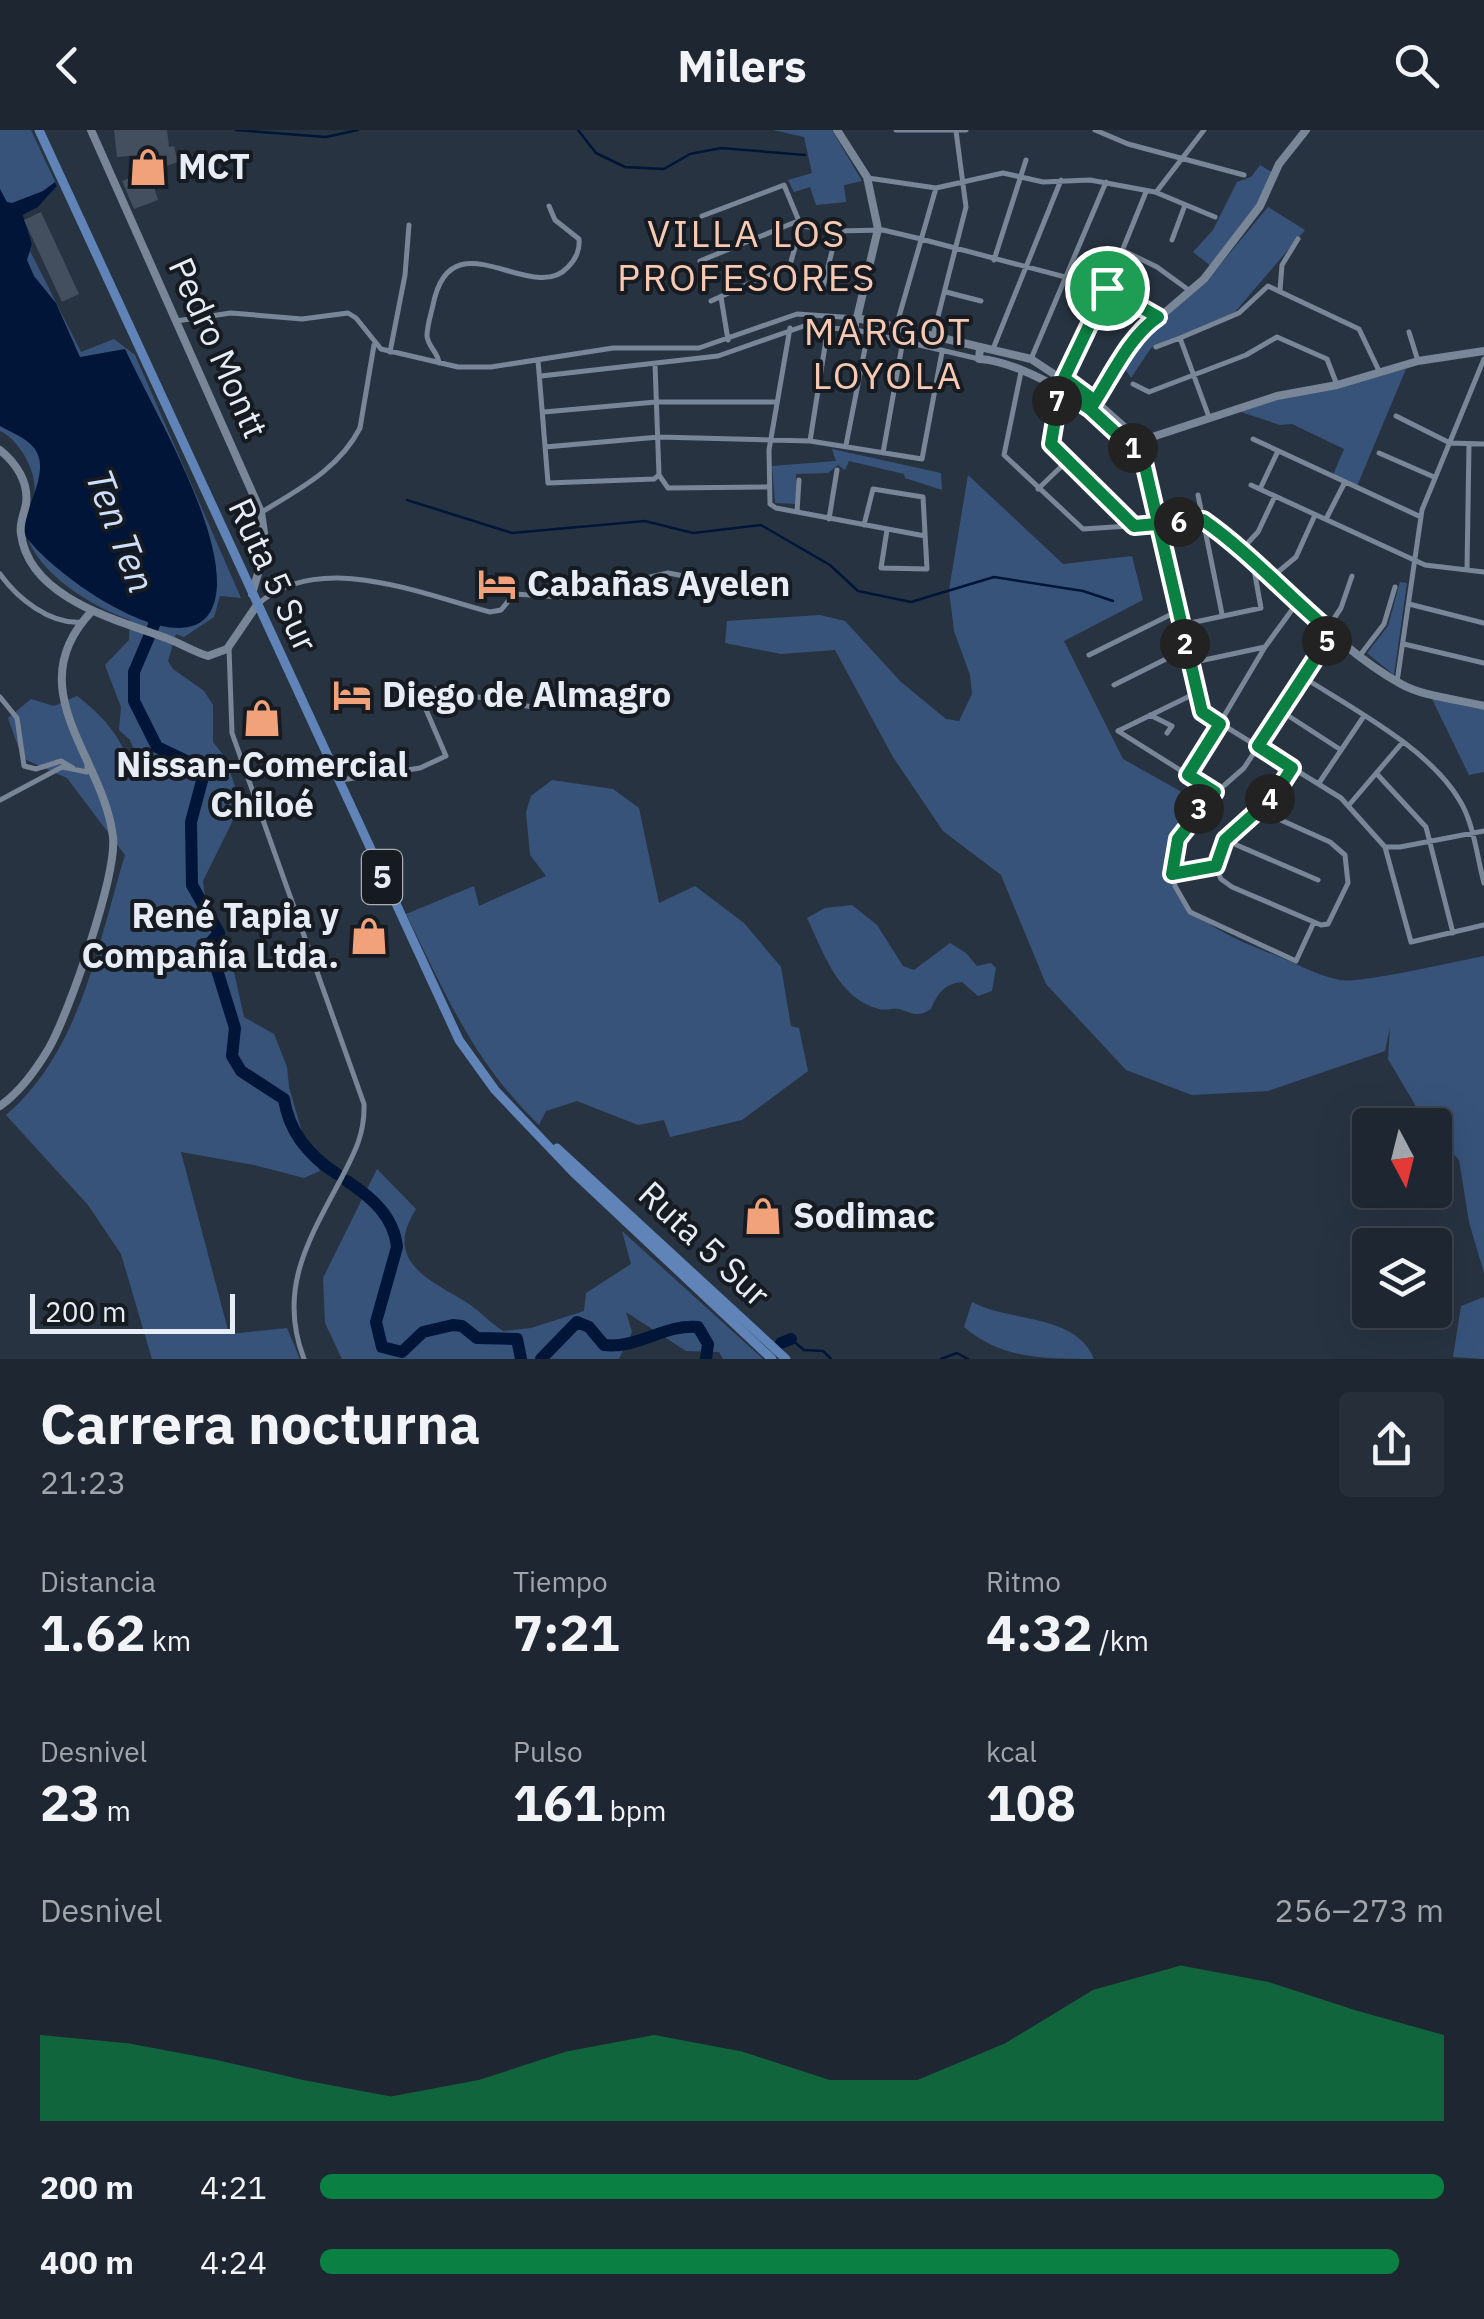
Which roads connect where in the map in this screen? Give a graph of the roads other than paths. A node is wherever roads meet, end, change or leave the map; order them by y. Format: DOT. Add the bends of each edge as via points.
graph roads {
  1 [pos="39,130"];
  2 [pos="91,130"];
  3 [pos="838,130"];
  4 [pos="896,130"];
  5 [pos="961,130"];
  6 [pos="1095,130"];
  7 [pos="1204,130"];
  8 [pos="1306,130"];
  9 [pos="921,131"];
  10 [pos="1026,160"];
  11 [pos="1182,160"];
  12 [pos="1244,175"];
  13 [pos="1018,176"];
  14 [pos="868,178"];
  15 [pos="1060,180"];
  16 [pos="964,182"];
  17 [pos="1106,182"];
  18 [pos="936,188"];
  19 [pos="1146,192"];
  20 [pos="1154,192"];
  21 [pos="1185,205"];
  22 [pos="549,206"];
  23 [pos="702,216"];
  24 [pos="1215,217"];
  25 [pos="800,224"];
  26 [pos="409,225"];
  27 [pos="878,229"];
  28 [pos="836,231"];
  29 [pos="921,239"];
  30 [pos="1298,239"];
  31 [pos="1172,240"];
  32 [pos="958,250"];
  33 [pos="1122,250"];
  34 [pos="994,260"];
  35 [pos="700,261"];
  36 [pos="787,266"];
  37 [pos="1027,269"];
  38 [pos="1068,279"];
  39 [pos="786,280"];
  40 [pos="822,287"];
  41 [pos="1107,288"];
  42 [pos="1280,290"];
  43 [pos="1190,291"];
  44 [pos="946,292"];
  45 [pos="721,297"];
  46 [pos="711,301"];
  47 [pos="980,301"];
  48 [pos="1158,317"];
  49 [pos="857,318"];
  50 [pos="176,320"];
  51 [pos="896,326"];
  52 [pos="828,327"];
  53 [pos="790,328"];
  54 [pos="856,330"];
  55 [pos="1408,332"];
  56 [pos="868,333"];
  57 [pos="934,336"];
  58 [pos="1180,338"];
  59 [pos="728,340"];
  60 [pos="902,340"];
  61 [pos="374,345"];
  62 [pos="1156,347"];
  63 [pos="980,348"];
  64 [pos="994,349"];
  65 [pos="390,352"];
  66 [pos="942,352"];
  67 [pos="1484,355"];
  68 [pos="979,359"];
  69 [pos="538,360"];
  70 [pos="1031,360"];
  71 [pos="1418,361"];
  72 [pos="440,363"];
  73 [pos="655,363"];
  74 [pos="1022,369"];
  75 [pos="1380,373"];
  76 [pos="1194,375"];
  77 [pos="540,376"];
  78 [pos="1064,378"];
  79 [pos="1133,384"];
  80 [pos="1336,386"];
  81 [pos="1060,389"];
  82 [pos="656,402"];
  83 [pos="776,402"];
  84 [pos="1092,405"];
  85 [pos="544,412"];
  86 [pos="1396,416"];
  87 [pos="1210,417"];
  88 [pos="658,438"];
  89 [pos="1253,439"];
  90 [pos="770,441"];
  91 [pos="810,441"];
  92 [pos="1450,443"];
  93 [pos="1484,444"];
  94 [pos="846,445"];
  95 [pos="546,446"];
  96 [pos="1469,446"];
  97 [pos="0,450"];
  98 [pos="1278,451"];
  99 [pos="884,453"];
  100 [pos="1379,453"];
  101 [pos="1068,460"];
  102 [pos="837,470"];
  103 [pos="659,476"];
  104 [pos="1434,477"];
  105 [pos="800,480"];
  106 [pos="1345,482"];
  107 [pos="1251,485"];
  108 [pos="768,487"];
  109 [pos="1260,489"];
  110 [pos="1038,490"];
  111 [pos="1198,495"];
  112 [pos="1276,496"];
  113 [pos="261,512"];
  114 [pos="797,512"];
  115 [pos="1316,514"];
  116 [pos="1420,517"];
  117 [pos="830,519"];
  118 [pos="1326,519"];
  119 [pos="1203,520"];
  120 [pos="1160,524"];
  121 [pos="864,525"];
  122 [pos="1134,526"];
  123 [pos="886,530"];
  124 [pos="924,536"];
  125 [pos="1243,548"];
  126 [pos="1252,557"];
  127 [pos="1414,560"];
  128 [pos="1467,570"];
  129 [pos="1484,572"];
  130 [pos="0,574"];
  131 [pos="1272,576"];
  132 [pos="1352,576"];
  133 [pos="717,582"];
  134 [pos="1395,587"];
  135 [pos="252,594"];
  136 [pos="1296,604"];
  137 [pos="1409,604"];
  138 [pos="257,605"];
  139 [pos="1178,611"];
  140 [pos="92,612"];
  141 [pos="1222,616"];
  142 [pos="82,622"];
  143 [pos="1484,623"];
  144 [pos="1181,625"];
  145 [pos="1330,631"];
  146 [pos="1404,644"];
  147 [pos="229,646"];
  148 [pos="1266,647"];
  149 [pos="1186,649"];
  150 [pos="1089,654"];
  151 [pos="1361,654"];
  152 [pos="1190,663"];
  153 [pos="1484,663"];
  154 [pos="1302,677"];
  155 [pos="1394,680"];
  156 [pos="1114,685"];
  157 [pos="1196,693"];
  158 [pos="0,697"];
  159 [pos="1484,706"];
  160 [pos="538,708"];
  161 [pos="1281,711"];
  162 [pos="1150,716"];
  163 [pos="1364,716"];
  164 [pos="1220,724"];
  165 [pos="1168,733"];
  166 [pos="1403,743"];
  167 [pos="1258,746"];
  168 [pos="1341,750"];
  169 [pos="88,762"];
  170 [pos="73,768"];
  171 [pos="1292,768"];
  172 [pos="1376,773"];
  173 [pos="1188,775"];
  174 [pos="338,781"];
  175 [pos="1319,783"];
  176 [pos="1215,792"];
  177 [pos="0,800"];
  178 [pos="1349,805"];
  179 [pos="1258,810"];
  180 [pos="1484,831"];
  181 [pos="1472,834"];
  182 [pos="1225,840"];
  183 [pos="1431,841"];
  184 [pos="1384,846"];
  185 [pos="1216,866"];
  186 [pos="1172,874"];
  187 [pos="1318,880"];
  188 [pos="1484,883"];
  189 [pos="1314,922"];
  190 [pos="1484,925"];
  191 [pos="1453,932"];
  192 [pos="0,1106"];
  193 [pos="536,1133"];
  194 [pos="678,1258"];
  195 [pos="681,1274"];
  196 [pos="304,1359"];
  197 [pos="772,1359"];
  198 [pos="786,1359"];
  1 -- 135 [label="highway, Ruta 5 Sur / 5"];
  2 -- 50 [label="street, Pedro Montt"];
  3 -- 14 [label="street"];
  4 -- 9 [label="street"];
  5 -- 9 [label="street"];
  5 -- 16 [label="street"];
  6 -- 11 [label="street"];
  7 -- 11 [label="street"];
  8 -- 43 [label="street" via="1279,164 1260,206"];
  10 -- 13 [label="street"];
  11 -- 12 [label="street"];
  11 -- 20 [label="street"];
  13 -- 15 [label="street"];
  13 -- 16 [label="street"];
  13 -- 34 [label="street"];
  14 -- 18 [label="street"];
  14 -- 27 [label="street"];
  15 -- 17 [label="street"];
  15 -- 37 [label="street"];
  16 -- 18 [label="street"];
  16 -- 32 [label="street"];
  17 -- 19 [label="street"];
  17 -- 38 [label="street"];
  18 -- 29 [label="street"];
  19 -- 20 [label="street"];
  19 -- 33 [label="street"];
  20 -- 21 [label="street"];
  21 -- 24 [label="street"];
  21 -- 31 [label="street"];
  22 -- 72 [label="street" via="554,220 580,239 571,263 550,277 482,262 446,275 428,333"];
  23 -- 25 [label="street" via="779,186 786,188"];
  25 -- 28 [label="street"];
  25 -- 35 [label="street"];
  25 -- 36 [label="street"];
  26 -- 65 [label="street"];
  27 -- 28 [label="street"];
  27 -- 29 [label="street"];
  27 -- 49 [label="street"];
  28 -- 40 [label="street"];
  29 -- 32 [label="street"];
  29 -- 51 [label="street"];
  30 -- 42 [label="street" via="1282,266"];
  32 -- 34 [label="street"];
  32 -- 44 [label="street"];
  33 -- 41 [label="street"];
  33 -- 43 [label="street"];
  34 -- 37 [label="street"];
  36 -- 39 [label="street"];
  36 -- 45 [label="street"];
  37 -- 38 [label="street"];
  37 -- 64 [label="street"];
  38 -- 41 [label="street"];
  38 -- 70 [label="street"];
  41 -- 48 [label="street"];
  41 -- 78 [label="street"];
  42 -- 58 [label="street" via="1268,286 1240,313"];
  42 -- 75 [label="street" via="1359,329"];
  43 -- 48 [label="street"];
  44 -- 47 [label="street"];
  44 -- 57 [label="street"];
  45 -- 46 [label="street"];
  45 -- 59 [label="street"];
  48 -- 84 [label="street"];
  49 -- 51 [label="street"];
  49 -- 54 [label="street"];
  49 -- 59 [label="street" via="797,314"];
  50 -- 61 [label="street" via="231,312 302,319 348,314"];
  50 -- 113 [label="street, Pedro Montt"];
  51 -- 57 [label="street"];
  52 -- 53 [label="street"];
  52 -- 54 [label="street"];
  52 -- 91 [label="street"];
  53 -- 73 [label="street" via="718,356"];
  53 -- 83 [label="street"];
  54 -- 56 [label="street"];
  55 -- 71 [label="street"];
  56 -- 60 [label="street"];
  56 -- 94 [label="street"];
  57 -- 63 [label="street"];
  58 -- 62 [label="street"];
  58 -- 76 [label="street"];
  59 -- 69 [label="street"];
  60 -- 66 [label="street"];
  60 -- 99 [label="street"];
  61 -- 65 [label="street"];
  61 -- 113 [label="street" via="355,438 324,475"];
  63 -- 64 [label="street"];
  63 -- 68 [label="street"];
  64 -- 70 [label="street"];
  65 -- 72 [label="street"];
  66 -- 68 [label="street"];
  66 -- 99 [label="street" via="922,459"];
  67 -- 71 [label="street"];
  67 -- 92 [label="street"];
  68 -- 74 [label="street"];
  69 -- 72 [label="street"];
  69 -- 77 [label="street"];
  70 -- 78 [label="street"];
  71 -- 75 [label="street"];
  73 -- 77 [label="street"];
  73 -- 82 [label="street"];
  74 -- 81 [label="street"];
  74 -- 110 [label="street" via="1004,455"];
  75 -- 80 [label="street"];
  76 -- 79 [label="street" via="1149,392"];
  76 -- 80 [label="street" via="1283,337 1327,360"];
  76 -- 87 [label="street"];
  77 -- 85 [label="street"];
  78 -- 84 [label="street"];
  80 -- 87 [label="street"];
  81 -- 84 [label="street"];
  81 -- 101 [label="street" via="1051,444"];
  82 -- 83 [label="street"];
  82 -- 85 [label="street"];
  82 -- 88 [label="street"];
  83 -- 90 [label="street"];
  84 -- 87 [label="street" via="1140,441"];
  84 -- 120 [label="street" via="1147,471"];
  85 -- 95 [label="street"];
  86 -- 92 [label="street"];
  88 -- 90 [label="street"];
  88 -- 95 [label="street"];
  88 -- 103 [label="street"];
  89 -- 98 [label="street"];
  90 -- 91 [label="street"];
  90 -- 108 [label="street"];
  91 -- 94 [label="street"];
  92 -- 96 [label="street"];
  92 -- 104 [label="street"];
  93 -- 96 [label="street"];
  94 -- 99 [label="street"];
  95 -- 103 [label="street" via="546,479 553,485"];
  96 -- 128 [label="street"];
  97 -- 140 [label="street" via="24,483 20,532 27,551 60,592"];
  98 -- 106 [label="street"];
  98 -- 109 [label="street"];
  100 -- 104 [label="street"];
  101 -- 110 [label="street"];
  101 -- 122 [label="street"];
  102 -- 117 [label="street"];
  103 -- 108 [label="street" via="670,488"];
  104 -- 116 [label="street"];
  105 -- 114 [label="street"];
  106 -- 116 [label="street"];
  106 -- 118 [label="street"];
  107 -- 109 [label="street"];
  108 -- 114 [label="street" via="773,506"];
  109 -- 112 [label="street"];
  110 -- 122 [label="street" via="1083,530"];
  111 -- 119 [label="street"];
  112 -- 115 [label="street"];
  112 -- 125 [label="street"];
  113 -- 135 [label="street, Pedro Montt" via="266,546"];
  114 -- 117 [label="street"];
  115 -- 118 [label="street"];
  115 -- 131 [label="street" via="1296,557"];
  116 -- 127 [label="street"];
  117 -- 121 [label="street"];
  118 -- 127 [label="street"];
  119 -- 120 [label="street"];
  119 -- 125 [label="street"];
  119 -- 141 [label="street"];
  120 -- 122 [label="street"];
  120 -- 139 [label="street"];
  121 -- 123 [label="street"];
  121 -- 124 [label="street" via="871,492 878,488 923,497"];
  123 -- 124 [label="street"];
  123 -- 124 [label="street" via="881,568 927,569"];
  125 -- 126 [label="street"];
  126 -- 131 [label="street"];
  126 -- 141 [label="street" via="1261,608"];
  127 -- 128 [label="street"];
  127 -- 137 [label="street"];
  128 -- 129 [label="street"];
  130 -- 142 [label="street" via="38,610"];
  131 -- 136 [label="street"];
  132 -- 145 [label="street"];
  133 -- 138 [label="street" via="668,573 561,597 514,594 490,612 382,582 313,579 282,587"];
  134 -- 151 [label="street" via="1384,624"];
  135 -- 138 [label="highway, Ruta 5 Sur / 5"];
  136 -- 145 [label="street"];
  136 -- 148 [label="street"];
  137 -- 143 [label="street"];
  137 -- 146 [label="street"];
  138 -- 147 [label="street"];
  138 -- 174 [label="highway, Ruta 5 Sur / 5"];
  139 -- 144 [label="street"];
  139 -- 150 [label="street"];
  140 -- 142 [label="street"];
  140 -- 147 [label="street" via="208,656"];
  141 -- 144 [label="street"];
  142 -- 169 [label="street" via="61,671 70,728"];
  144 -- 149 [label="street"];
  145 -- 151 [label="street"];
  145 -- 154 [label="street"];
  146 -- 153 [label="street"];
  146 -- 155 [label="street"];
  147 -- 196 [label="street" via="232,732 364,1104 359,1145 311,1238 293,1290 292,1326"];
  148 -- 152 [label="street"];
  148 -- 164 [label="street"];
  149 -- 152 [label="street"];
  149 -- 156 [label="street"];
  151 -- 155 [label="street"];
  152 -- 157 [label="street"];
  154 -- 161 [label="street"];
  154 -- 163 [label="street"];
  155 -- 159 [label="street"];
  157 -- 162 [label="street"];
  157 -- 164 [label="street" via="1202,712"];
  158 -- 170 [label="street" via="17,718 24,766 62,761"];
  160 -- 174 [label="street" via="429,688 422,698 446,756 420,768"];
  161 -- 167 [label="street"];
  161 -- 168 [label="street"];
  162 -- 165 [label="street" via="1172,726"];
  162 -- 173 [label="street" via="1118,731"];
  163 -- 166 [label="street"];
  163 -- 168 [label="street"];
  164 -- 167 [label="street"];
  164 -- 173 [label="street"];
  166 -- 172 [label="street"];
  166 -- 181 [label="street" via="1461,802"];
  167 -- 171 [label="street"];
  167 -- 176 [label="street"];
  168 -- 175 [label="street"];
  169 -- 170 [label="street" via="87,772"];
  169 -- 192 [label="street" via="112,832 111,870 54,1038"];
  170 -- 177 [label="street" via="51,771"];
  171 -- 175 [label="street"];
  171 -- 179 [label="street"];
  172 -- 178 [label="street"];
  172 -- 183 [label="street" via="1418,815"];
  173 -- 176 [label="street"];
  174 -- 193 [label="highway, Ruta 5 Sur / 5" via="454,1030 495,1090"];
  175 -- 178 [label="street"];
  176 -- 186 [label="street" via="1178,839"];
  178 -- 184 [label="street"];
  179 -- 182 [label="street"];
  179 -- 189 [label="street" via="1345,855 1348,883 1335,916 1328,924"];
  180 -- 181 [label="street"];
  181 -- 183 [label="street"];
  181 -- 188 [label="street"];
  182 -- 185 [label="street"];
  182 -- 187 [label="street"];
  183 -- 184 [label="street"];
  183 -- 191 [label="street"];
  184 -- 191 [label="street" via="1411,942"];
  185 -- 186 [label="street"];
  185 -- 189 [label="street" via="1228,886"];
  186 -- 189 [label="street" via="1190,912 1296,960"];
  190 -- 191 [label="street"];
  193 -- 194 [label="highway, Ruta 5 Sur / 5"];
  193 -- 195 [label="highway, Ruta 5 Sur / 5"];
  194 -- 195 [label="highway"];
  194 -- 198 [label="highway, Ruta 5 Sur / 5"];
  195 -- 197 [label="highway, Ruta 5 Sur / 5"];
}
